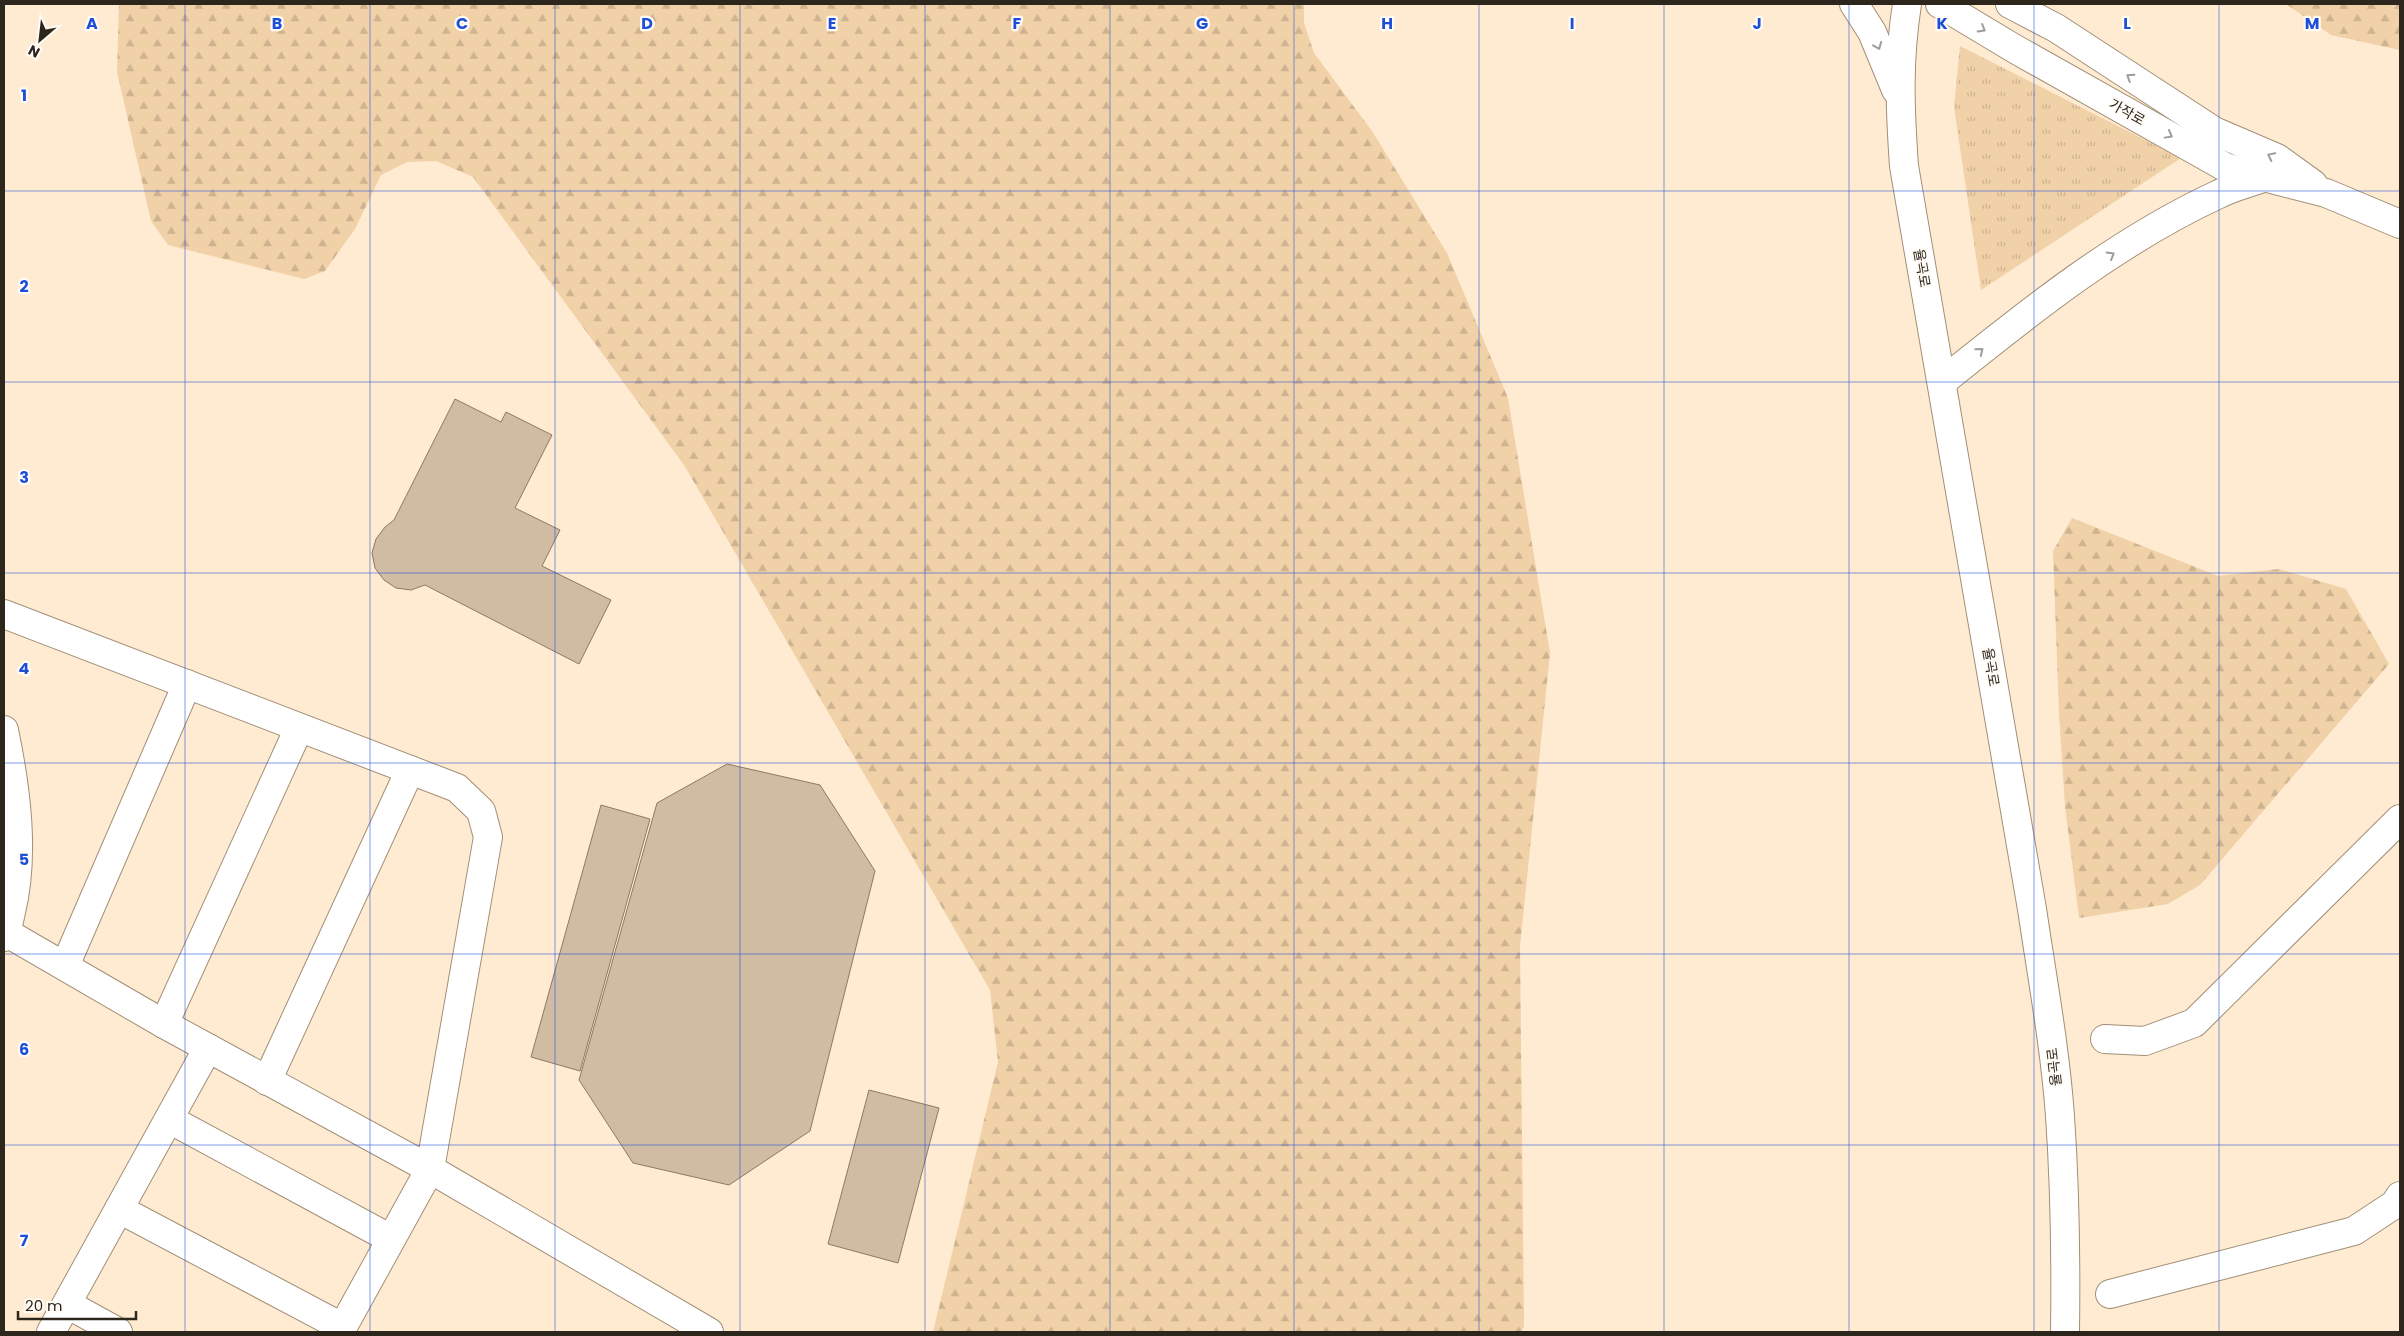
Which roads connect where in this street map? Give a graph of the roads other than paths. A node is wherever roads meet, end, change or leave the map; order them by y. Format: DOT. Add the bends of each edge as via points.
graph roads {
  1 [pos="1854,4"];
  2 [pos="1907,4"];
  3 [pos="1940,4"];
  4 [pos="2018,7"];
  5 [pos="1899,97"];
  6 [pos="2265,177"];
  7 [pos="2326,193"];
  8 [pos="2400,224"];
  9 [pos="1942,382"];
  10 [pos="4,614"];
  11 [pos="187,684"];
  12 [pos="299,728"];
  13 [pos="4,730"];
  14 [pos="410,770"];
  15 [pos="2400,819"];
  16 [pos="5,935"];
  17 [pos="64,966"];
  18 [pos="164,1024"];
  19 [pos="2105,1039"];
  20 [pos="208,1048"];
  21 [pos="268,1081"];
  22 [pos="170,1119"];
  23 [pos="430,1169"];
  24 [pos="2400,1196"];
  25 [pos="119,1210"];
  26 [pos="391,1239"];
  27 [pos="2110,1294"];
  28 [pos="67,1304"];
  29 [pos="341,1330"];
  30 [pos="51,1332"];
  31 [pos="118,1332"];
  32 [pos="709,1332"];
  33 [pos="2065,1332"];
  1 -- 5 [label="street, one-way" via="1872,32"];
  2 -- 5 [label="street, 율곡로"];
  3 -- 6 [label="street, 가작로, one-way" via="2225,167"];
  7 -- 4 [label="street, 가작로, one-way" via="2277,158 2214,131 2056,28"];
  5 -- 9 [label="street, 율곡로" via="1904,166"];
  6 -- 7 [label="street, 가작로"];
  9 -- 6 [label="street, one-way" via="2102,260 2219,193"];
  7 -- 8 [label="street, 가작로"];
  9 -- 33 [label="street, 율곡로" via="2031,899 2049,1023 2060,1115 2066,1249"];
  10 -- 11 [label="street"];
  11 -- 12 [label="street"];
  11 -- 17 [label="street"];
  12 -- 14 [label="street"];
  12 -- 18 [label="street"];
  13 -- 16 [label="street" via="12,768 17,833 16,892"];
  14 -- 21 [label="street"];
  14 -- 23 [label="street" via="458,788 481,812 488,837"];
  15 -- 19 [label="street" via="2194,1023 2144,1041"];
  16 -- 17 [label="street"];
  17 -- 18 [label="street"];
  18 -- 20 [label="street"];
  20 -- 21 [label="street"];
  20 -- 22 [label="street"];
  21 -- 23 [label="street"];
  22 -- 25 [label="street"];
  22 -- 26 [label="street"];
  23 -- 26 [label="street"];
  23 -- 32 [label="street"];
  24 -- 27 [label="street" via="2394,1204 2354,1231"];
  25 -- 28 [label="street"];
  25 -- 29 [label="street"];
  26 -- 29 [label="street"];
  28 -- 30 [label="street"];
  28 -- 31 [label="street"];
}
